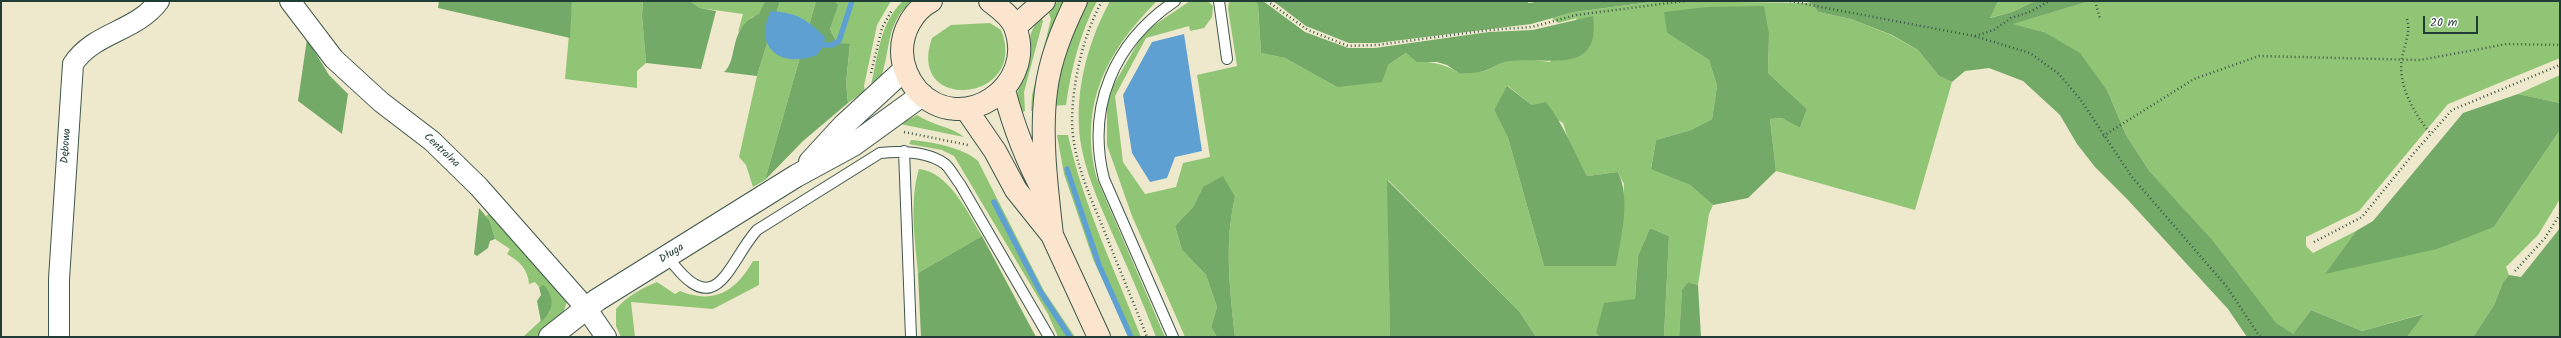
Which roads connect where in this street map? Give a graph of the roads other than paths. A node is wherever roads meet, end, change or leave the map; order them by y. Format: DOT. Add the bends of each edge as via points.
graph roads {
  1 [pos="159,1"];
  2 [pos="290,1"];
  3 [pos="931,1"];
  4 [pos="990,1"];
  5 [pos="1044,1"];
  6 [pos="1076,1"];
  7 [pos="1176,1"];
  8 [pos="1219,1"];
  9 [pos="1015,27"];
  10 [pos="1228,59"];
  11 [pos="905,69"];
  12 [pos="1004,90"];
  13 [pos="922,95"];
  14 [pos="966,109"];
  15 [pos="904,151"];
  16 [pos="796,176"];
  17 [pos="1048,198"];
  18 [pos="1052,235"];
  19 [pos="668,257"];
  20 [pos="586,308"];
  21 [pos="59,337"];
  22 [pos="550,337"];
  23 [pos="606,337"];
  24 [pos="911,337"];
  25 [pos="1049,337"];
  26 [pos="1099,337"];
  27 [pos="1173,337"];
  1 -- 21 [label="street, Dębowa" via="147,15 125,30 92,42 73,64 59,279"];
  2 -- 20 [label="street, Centralna" via="334,59 381,102 432,141 479,187"];
  3 -- 11 [label="main road" via="912,18 904,34 902,51"];
  4 -- 9 [label="main road" via="1004,12"];
  5 -- 9 [label="main road"];
  6 -- 17 [label="main road" via="1060,37 1046,92"];
  7 -- 27 [label="lane" via="1141,28 1124,51 1110,76 1101,104 1097,134 1104,179"];
  8 -- 10 [label="lane"];
  9 -- 12 [label="main road" via="1018,58 1014,75"];
  11 -- 13 [label="main road"];
  11 -- 16 [label="street, Długa" via="844,125"];
  12 -- 14 [label="main road" via="980,106"];
  12 -- 17 [label="main road" via="1014,128 1032,171"];
  13 -- 14 [label="main road" via="935,104"];
  13 -- 16 [label="street, Długa" via="853,145"];
  14 -- 18 [label="main road" via="995,151 1016,190"];
  15 -- 19 [label="lane" via="880,153 757,230 745,243 722,282 700,286 680,273"];
  15 -- 24 [label="lane"];
  15 -- 25 [label="lane" via="945,164 960,184"];
  16 -- 19 [label="street, Długa"];
  17 -- 18 [label="main road"];
  18 -- 26 [label="main road"];
  19 -- 20 [label="street, Długa"];
  20 -- 22 [label="street, Długa"];
  20 -- 23 [label="street, Centralna"];
}
